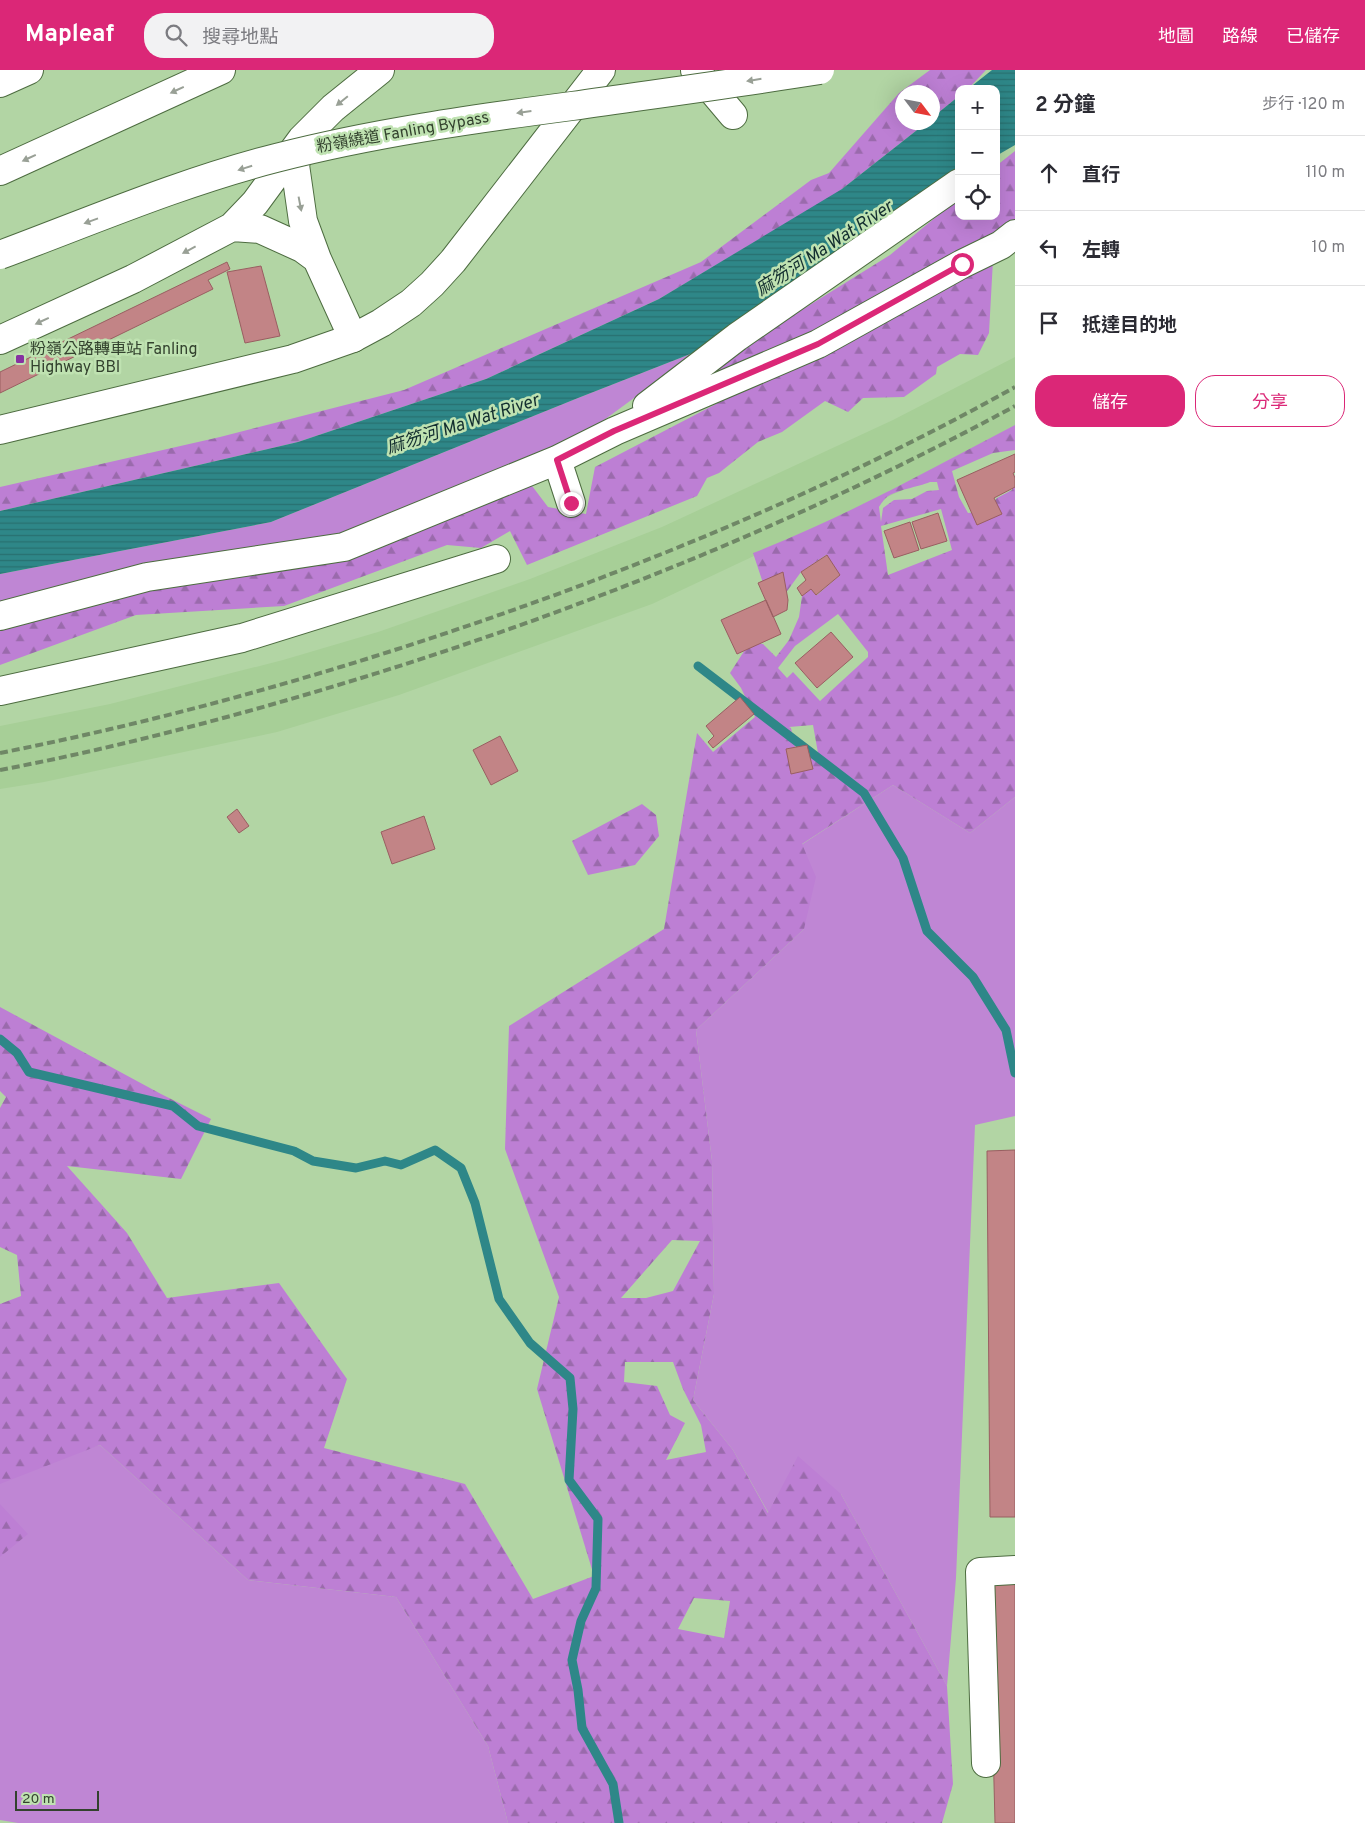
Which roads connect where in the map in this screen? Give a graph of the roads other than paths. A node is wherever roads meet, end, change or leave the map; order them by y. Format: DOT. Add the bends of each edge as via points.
graph roads {
  1 [pos="8,70"];
  2 [pos="29,70"];
  3 [pos="222,70"];
  4 [pos="380,70"];
  5 [pos="601,70"];
  6 [pos="695,70"];
  7 [pos="820,70"];
  8 [pos="0,75"];
  9 [pos="0,83"];
  10 [pos="733,115"];
  11 [pos="302,139"];
  12 [pos="0,171"];
  13 [pos="955,186"];
  14 [pos="232,227"];
  15 [pos="1015,234"];
  16 [pos="0,255"];
  17 [pos="317,259"];
  18 [pos="353,338"];
  19 [pos="0,340"];
  20 [pos="0,430"];
  21 [pos="614,431"];
  22 [pos="557,460"];
  23 [pos="571,503"];
  24 [pos="496,559"];
  25 [pos="0,616"];
  26 [pos="0,691"];
  27 [pos="1015,1570"];
  28 [pos="986,1763"];
  1 -- 8 [label="main road"];
  2 -- 9 [label="main road"];
  3 -- 12 [label="main road, one-way"];
  4 -- 11 [label="main road, one-way" via="333,108"];
  5 -- 18 [label="main road" via="479,229 432,284 411,303"];
  6 -- 10 [label="main road"];
  7 -- 16 [label="main road, 粉嶺繞道 Fanling Bypass, one-way, bridge" via="452,122 337,144 275,158 196,182"];
  11 -- 14 [label="main road" via="255,203"];
  11 -- 17 [label="main road, one-way" via="295,165 297,189 303,221"];
  13 -- 21 [label="main road" via="737,337"];
  14 -- 17 [label="main road" via="260,228"];
  14 -- 19 [label="main road, one-way" via="134,279"];
  15 -- 21 [label="main road" via="818,344"];
  17 -- 18 [label="main road"];
  18 -- 20 [label="main road" via="293,359"];
  21 -- 22 [label="main road"];
  22 -- 23 [label="main road"];
  22 -- 25 [label="main road" via="344,547 147,577"];
  24 -- 26 [label="main road" via="242,638"];
  27 -- 28 [label="main road" via="980,1572"];
}
